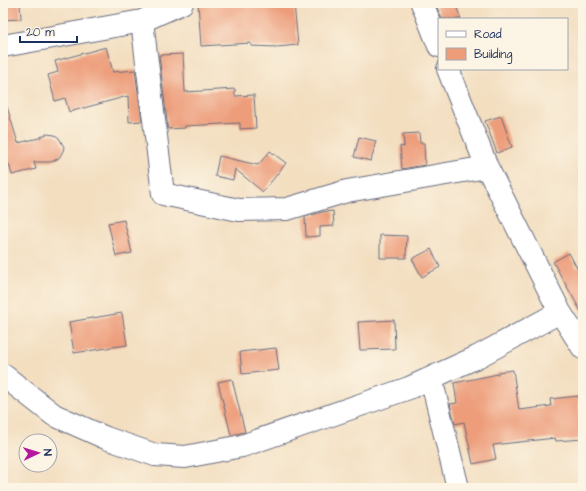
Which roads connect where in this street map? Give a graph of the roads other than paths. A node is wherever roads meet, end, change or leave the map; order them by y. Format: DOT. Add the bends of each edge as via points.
graph roads {
  1 [pos="182,3"];
  2 [pos="422,3"];
  3 [pos="142,21"];
  4 [pos="438,43"];
  5 [pos="3,46"];
  6 [pos="448,70"];
  7 [pos="486,168"];
  8 [pos="560,312"];
  9 [pos="583,348"];
  10 [pos="3,375"];
  11 [pos="431,378"];
  12 [pos="458,488"];
  1 -- 3 [label="street"];
  2 -- 4 [label="street"];
  3 -- 5 [label="street"];
  3 -- 7 [label="street" via="162,194 239,210 287,209 347,191"];
  6 -- 7 [label="street"];
  7 -- 8 [label="street"];
  8 -- 9 [label="street"];
  8 -- 11 [label="street" via="477,357"];
  10 -- 11 [label="street" via="54,415 106,438 155,455 185,457 242,446"];
  11 -- 12 [label="street"];
}
